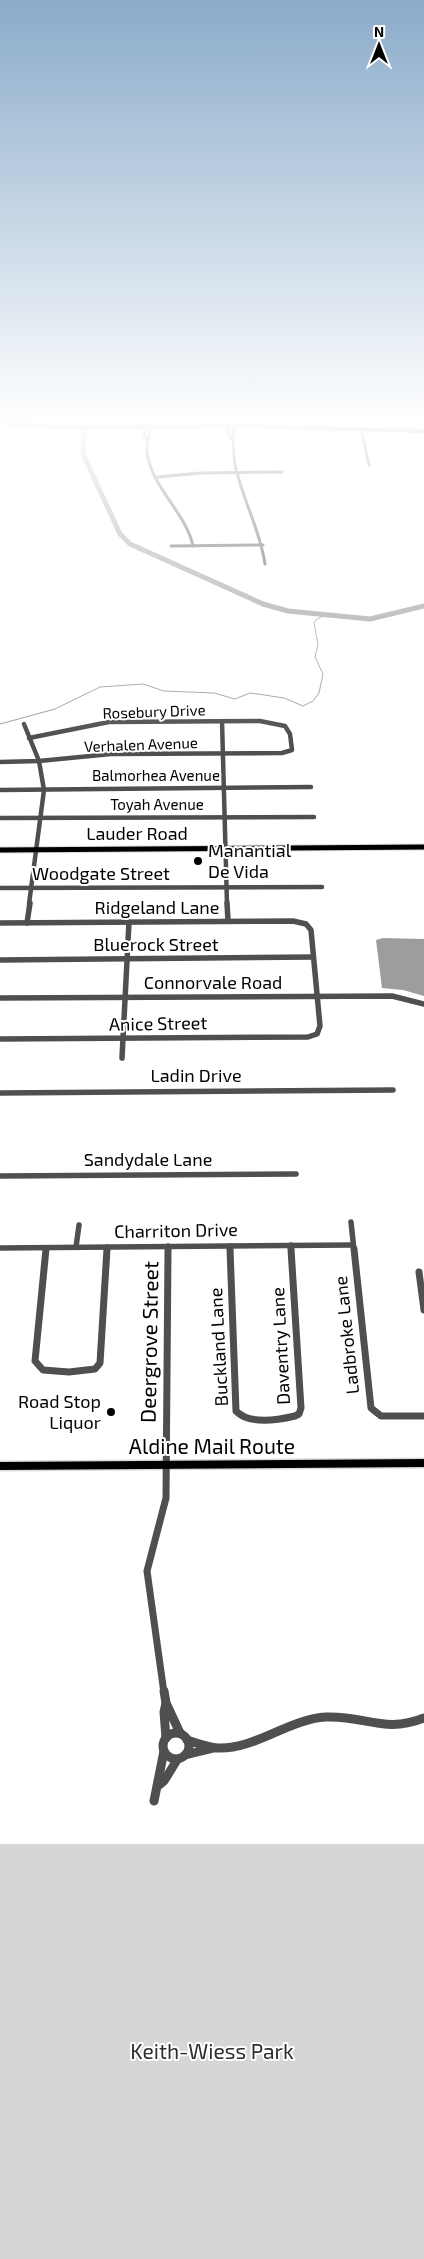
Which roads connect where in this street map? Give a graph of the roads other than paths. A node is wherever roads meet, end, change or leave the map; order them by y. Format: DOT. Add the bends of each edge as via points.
graph roads {
  1 [pos="186,527"];
  2 [pos="256,527"];
  3 [pos="263,545"];
  4 [pos="171,546"];
  5 [pos="193,546"];
  6 [pos="265,564"];
  7 [pos="222,721"];
  8 [pos="24,724"];
  9 [pos="29,738"];
  10 [pos="282,753"];
  11 [pos="223,754"];
  12 [pos="39,761"];
  13 [pos="0,762"];
  14 [pos="311,788"];
  15 [pos="223,789"];
  16 [pos="0,790"];
  17 [pos="44,790"];
  18 [pos="224,817"];
  19 [pos="314,817"];
  20 [pos="0,818"];
  21 [pos="40,818"];
  22 [pos="424,847"];
  23 [pos="225,848"];
  24 [pos="0,850"];
  25 [pos="35,850"];
  26 [pos="226,887"];
  27 [pos="322,887"];
  28 [pos="0,888"];
  29 [pos="32,888"];
  30 [pos="129,922"];
  31 [pos="228,922"];
  32 [pos="0,923"];
  33 [pos="27,923"];
  34 [pos="313,957"];
  35 [pos="127,958"];
  36 [pos="0,960"];
  37 [pos="317,996"];
  38 [pos="125,997"];
  39 [pos="0,998"];
  40 [pos="424,1004"];
  41 [pos="123,1038"];
  42 [pos="0,1039"];
  43 [pos="122,1058"];
  44 [pos="393,1090"];
  45 [pos="0,1093"];
  46 [pos="296,1174"];
  47 [pos="0,1176"];
  48 [pos="351,1222"];
  49 [pos="79,1225"];
  50 [pos="291,1245"];
  51 [pos="353,1245"];
  52 [pos="168,1246"];
  53 [pos="230,1246"];
  54 [pos="76,1247"];
  55 [pos="107,1247"];
  56 [pos="0,1248"];
  57 [pos="46,1248"];
  58 [pos="419,1272"];
  59 [pos="424,1310"];
  60 [pos="424,1416"];
  61 [pos="269,1418"];
  62 [pos="424,1463"];
  63 [pos="166,1465"];
  64 [pos="0,1466"];
  65 [pos="424,1468"];
  66 [pos="166,1703"];
  67 [pos="424,1718"];
  68 [pos="180,1733"];
  69 [pos="166,1738"];
  70 [pos="187,1740"];
  71 [pos="214,1748"];
  72 [pos="164,1751"];
  73 [pos="186,1755"];
  74 [pos="177,1760"];
  75 [pos="159,1785"];
  76 [pos="154,1801"];
  1 -- 5 [label="street"];
  2 -- 3 [label="street"];
  3 -- 5 [label="street"];
  3 -- 6 [label="street"];
  4 -- 5 [label="street"];
  7 -- 9 [label="street, Rosebury Drive" via="109,722"];
  7 -- 10 [label="street, Rosebury Drive" via="280,723 290,729 292,735 292,750"];
  7 -- 11 [label="street"];
  8 -- 9 [label="street"];
  9 -- 12 [label="street"];
  10 -- 11 [label="street, Verhalen Avenue"];
  11 -- 12 [label="street, Verhalen Avenue" via="111,754"];
  11 -- 15 [label="street"];
  12 -- 13 [label="street, Verhalen Avenue"];
  12 -- 17 [label="street"];
  14 -- 15 [label="street, Balmorhea Avenue"];
  15 -- 17 [label="street, Balmorhea Avenue"];
  15 -- 18 [label="street"];
  16 -- 17 [label="street, Balmorhea Avenue"];
  17 -- 21 [label="street"];
  18 -- 19 [label="street, Toyah Avenue"];
  18 -- 21 [label="street, Toyah Avenue"];
  18 -- 23 [label="street"];
  20 -- 21 [label="street, Toyah Avenue"];
  21 -- 25 [label="street"];
  22 -- 23 [label="main road, Lauder Road"];
  23 -- 25 [label="main road, Lauder Road"];
  23 -- 26 [label="street"];
  24 -- 25 [label="main road, Lauder Road"];
  25 -- 29 [label="street"];
  26 -- 27 [label="street, Woodgate Street"];
  26 -- 29 [label="street, Woodgate Street"];
  26 -- 31 [label="street"];
  28 -- 29 [label="street, Woodgate Street"];
  29 -- 33 [label="street"];
  30 -- 31 [label="street, Ridgeland Lane"];
  30 -- 33 [label="street, Ridgeland Lane"];
  30 -- 35 [label="street"];
  31 -- 34 [label="street, Ridgeland Lane" via="293,921 306,924 311,930"];
  32 -- 33 [label="street, Ridgeland Lane"];
  34 -- 35 [label="street, Bluerock Street"];
  34 -- 37 [label="street"];
  35 -- 36 [label="street, Bluerock Street"];
  35 -- 38 [label="street"];
  37 -- 38 [label="street, Connorvale Road"];
  37 -- 40 [label="street, Connorvale Road" via="392,996"];
  37 -- 41 [label="street, Anice Street" via="320,1026 315,1034 308,1037"];
  38 -- 39 [label="street, Connorvale Road"];
  38 -- 41 [label="street"];
  41 -- 42 [label="street, Anice Street"];
  41 -- 43 [label="street"];
  44 -- 45 [label="street, Ladin Drive"];
  46 -- 47 [label="street, Sandydale Lane"];
  48 -- 51 [label="street, Ladbroke Lane"];
  49 -- 54 [label="street"];
  50 -- 51 [label="street, Charriton Drive"];
  50 -- 53 [label="street, Charriton Drive"];
  50 -- 61 [label="street, Daventry Lane" via="301,1408 294,1417"];
  51 -- 60 [label="street, Ladbroke Lane" via="369,1404 377,1415"];
  52 -- 53 [label="street, Charriton Drive"];
  52 -- 55 [label="street, Charriton Drive"];
  52 -- 63 [label="street, Deergrove Street"];
  53 -- 61 [label="street, Buckland Lane" via="235,1408 245,1418"];
  54 -- 55 [label="street, Charriton Drive"];
  54 -- 57 [label="street, Charriton Drive"];
  55 -- 57 [label="street" via="100,1363 95,1369 71,1371 44,1371 35,1361"];
  56 -- 57 [label="street, Charriton Drive"];
  58 -- 59 [label="street"];
  62 -- 63 [label="main road, Aldine Mail Route"];
  62 -- 65 [label="street"];
  63 -- 64 [label="main road, Aldine Mail Route"];
  63 -- 66 [label="street, Deergrove Street" via="166,1498 148,1571"];
  66 -- 68 [label="street, Deergrove Street"];
  66 -- 69 [label="street, Deergrove Street"];
  67 -- 71 [label="street" via="390,1726 328,1717 302,1720 250,1741"];
  68 -- 69 [label="street" via="172,1733"];
  68 -- 70 [label="street"];
  69 -- 72 [label="street"];
  70 -- 71 [label="street"];
  70 -- 73 [label="street"];
  71 -- 73 [label="street"];
  72 -- 74 [label="street" via="169,1758"];
  72 -- 75 [label="street"];
  73 -- 74 [label="street"];
  74 -- 75 [label="street"];
  75 -- 76 [label="street"];
}
